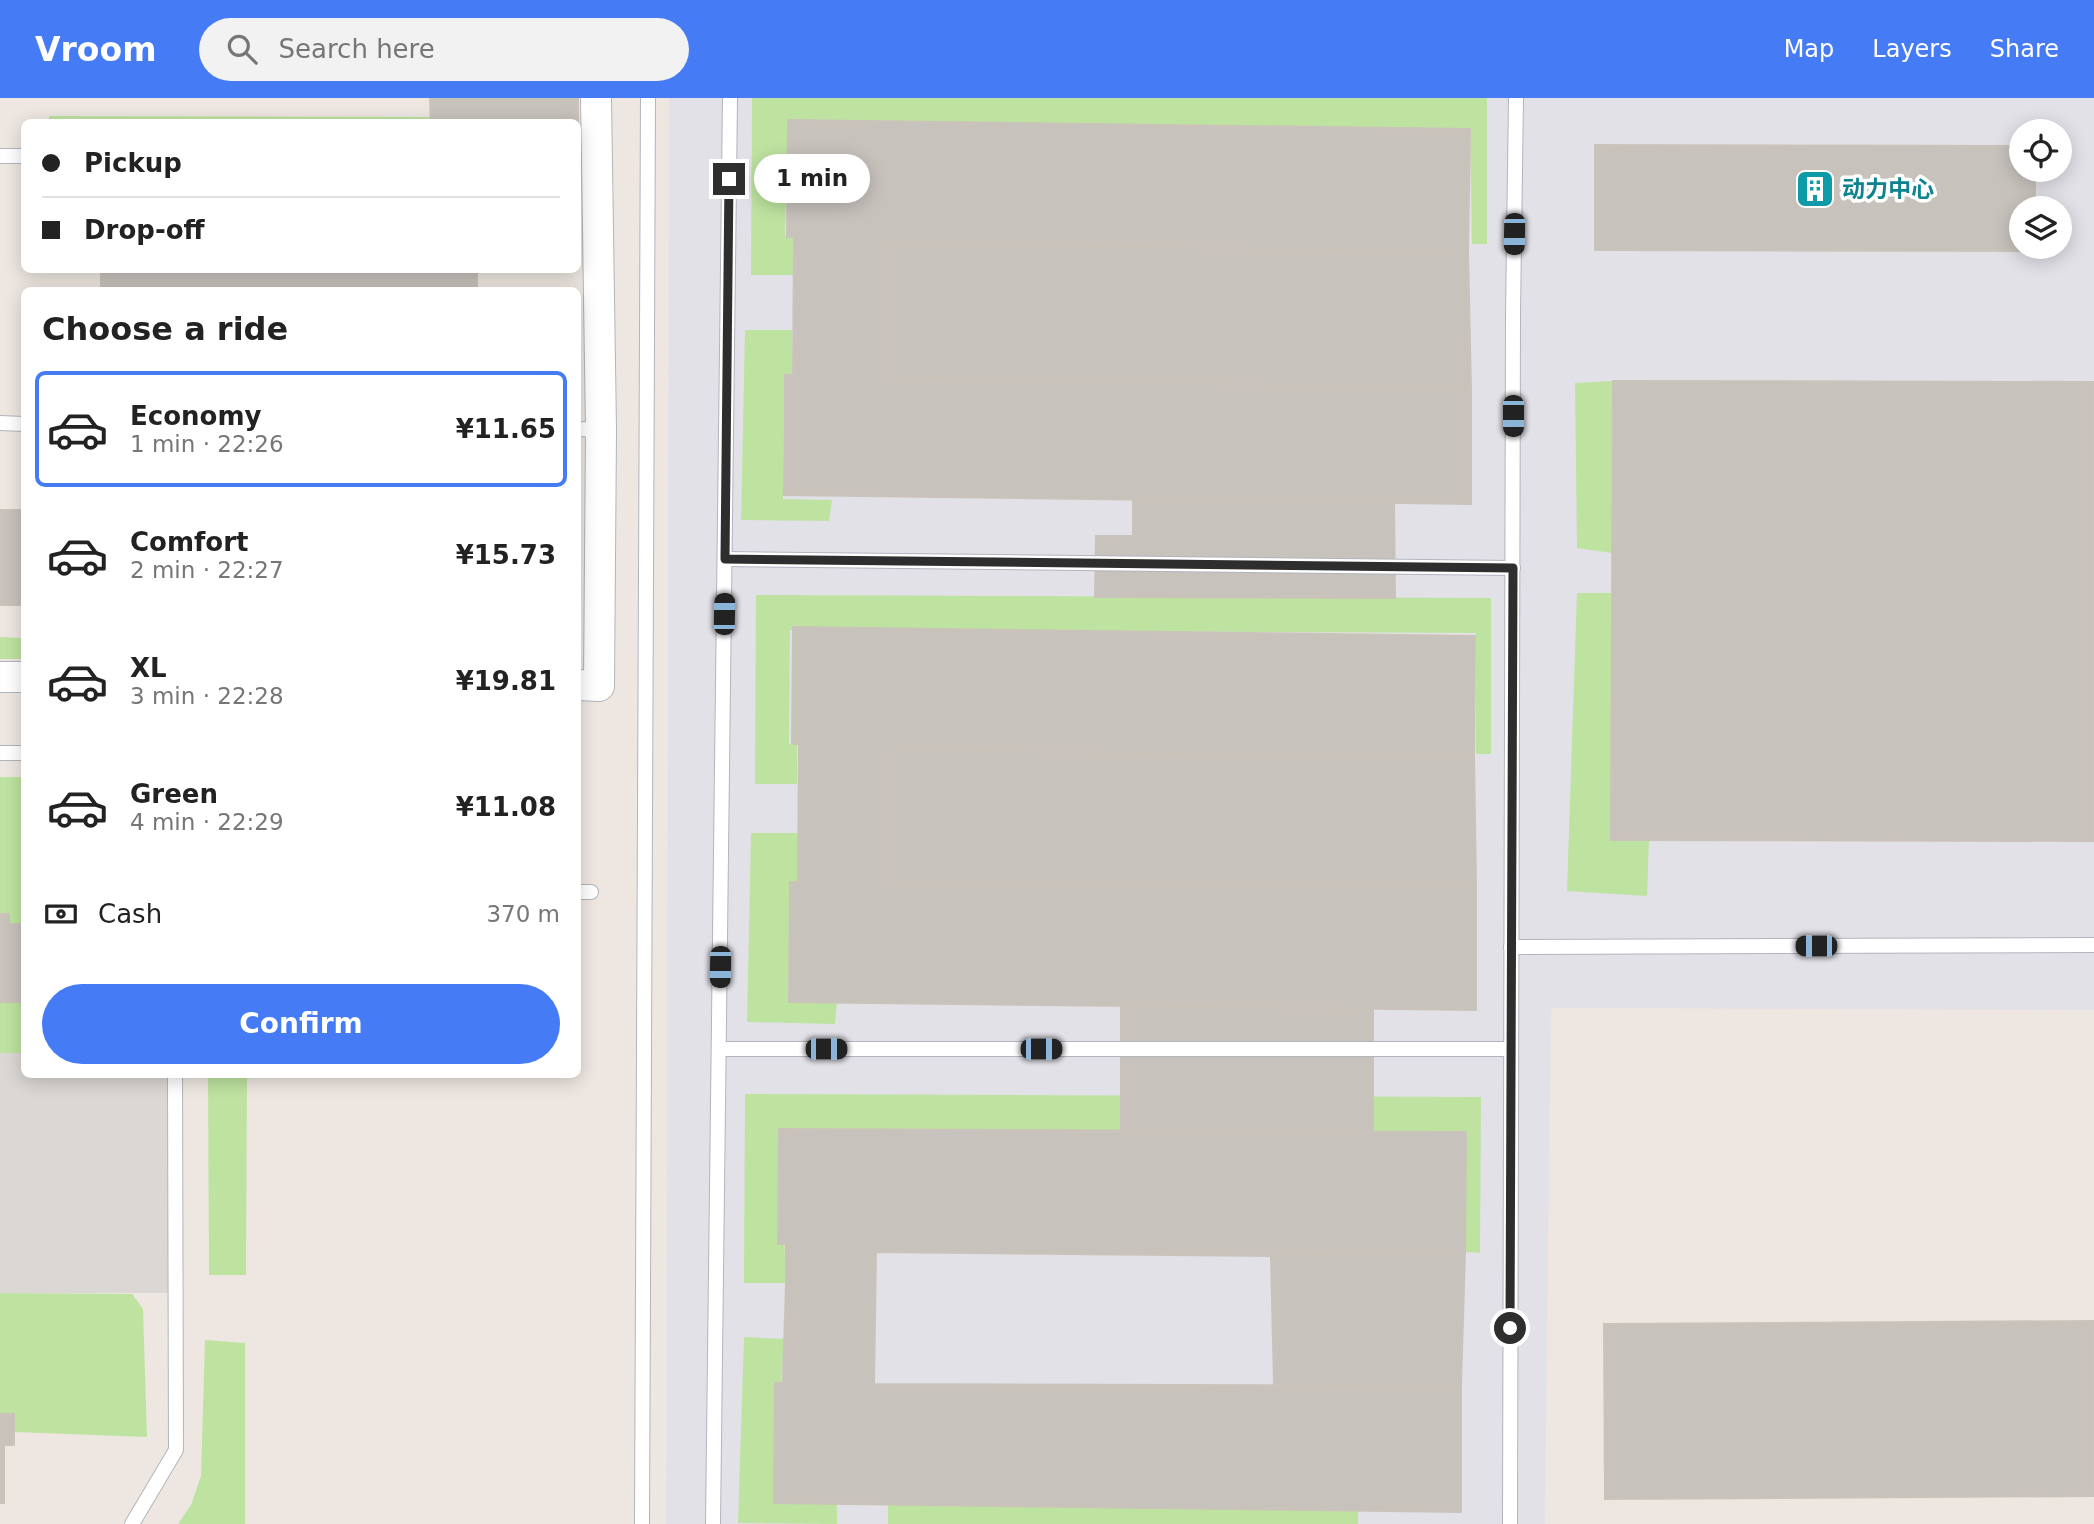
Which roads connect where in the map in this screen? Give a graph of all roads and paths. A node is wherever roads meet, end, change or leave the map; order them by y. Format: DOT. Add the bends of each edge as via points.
graph roads {
  1 [pos="596,98"];
  2 [pos="648,98"];
  3 [pos="730,98"];
  4 [pos="1516,98"];
  5 [pos="0,156"];
  6 [pos="21,156"];
  7 [pos="0,423"];
  8 [pos="21,424"];
  9 [pos="589,430"];
  10 [pos="725,559"];
  11 [pos="1513,568"];
  12 [pos="0,677"];
  13 [pos="21,677"];
  14 [pos="581,685"];
  15 [pos="0,753"];
  16 [pos="21,753"];
  17 [pos="2094,945"];
  18 [pos="1511,947"];
  19 [pos="719,1049"];
  20 [pos="1511,1049"];
  21 [pos="175,1078"];
  22 [pos="132,1524"];
  23 [pos="642,1524"];
  24 [pos="713,1524"];
  25 [pos="1510,1524"];
  1 -- 9 [label="street"];
  2 -- 23 [label="lane"];
  3 -- 10 [label="lane"];
  4 -- 11 [label="lane"];
  5 -- 6 [label="lane"];
  7 -- 8 [label="lane"];
  9 -- 14 [label="street" via="599,686"];
  10 -- 11 [label="lane"];
  10 -- 19 [label="lane"];
  11 -- 18 [label="lane"];
  12 -- 13 [label="street"];
  15 -- 16 [label="lane"];
  17 -- 18 [label="lane"];
  18 -- 20 [label="lane"];
  19 -- 20 [label="lane"];
  19 -- 24 [label="lane"];
  20 -- 25 [label="lane"];
  21 -- 22 [label="lane" via="176,1450"];
}
